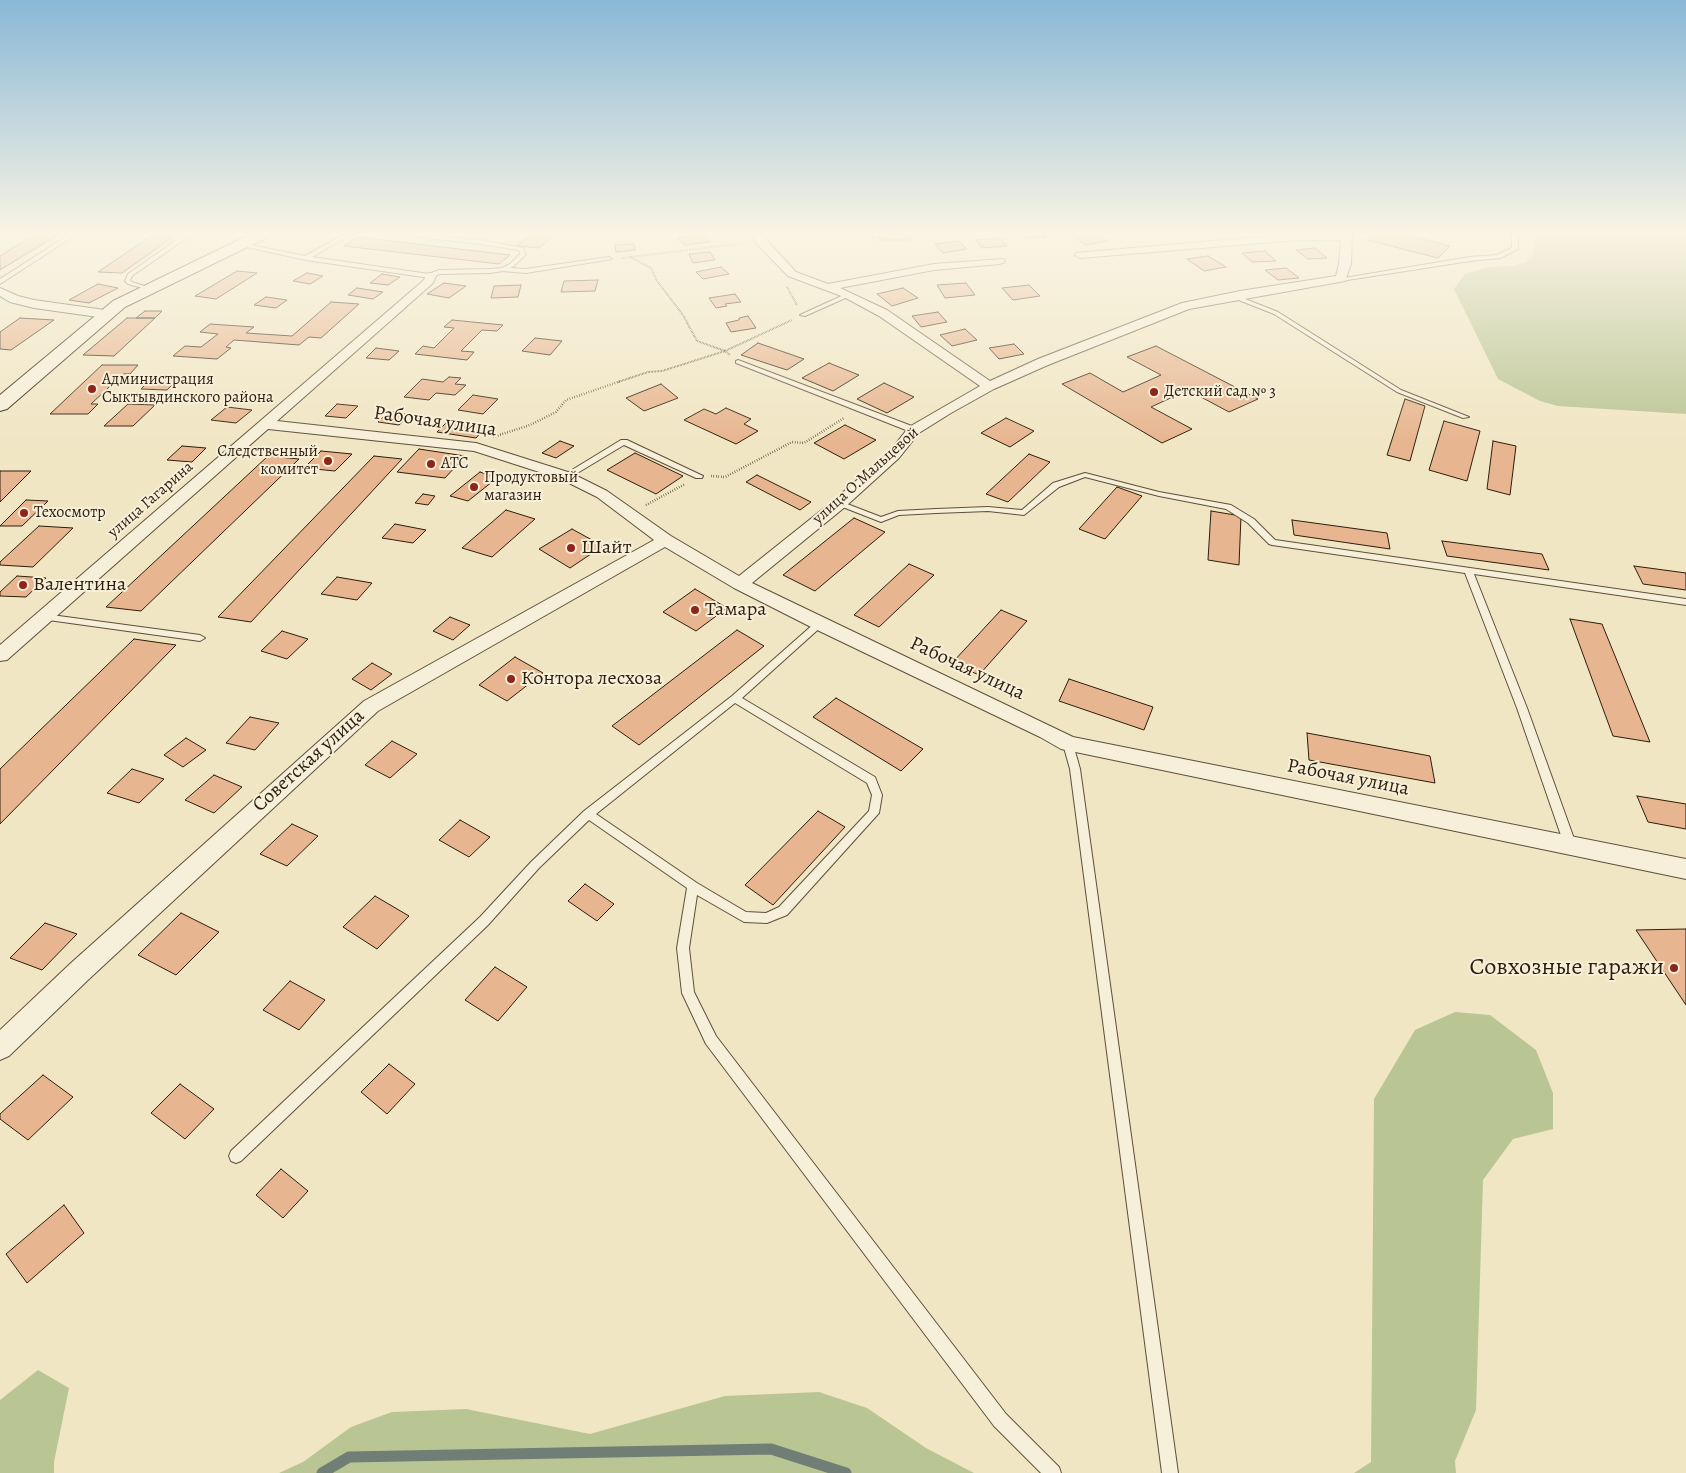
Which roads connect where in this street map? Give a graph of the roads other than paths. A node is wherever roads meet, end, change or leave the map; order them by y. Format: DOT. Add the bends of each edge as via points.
graph roads {
  1 [pos="29,303"];
  2 [pos="122,303"];
  3 [pos="404,303"];
  4 [pos="831,303"];
  5 [pos="863,303"];
  6 [pos="1201,303"];
  7 [pos="1250,303"];
  8 [pos="105,314"];
  9 [pos="803,315"];
  10 [pos="738,362"];
  11 [pos="989,386"];
  12 [pos="1,403"];
  13 [pos="1465,417"];
  14 [pos="264,424"];
  15 [pos="914,430"];
  16 [pos="566,476"];
  17 [pos="700,476"];
  18 [pos="839,504"];
  19 [pos="666,540"];
  20 [pos="1469,571"];
  21 [pos="740,584"];
  22 [pos="1686,602"];
  23 [pos="44,617"];
  24 [pos="819,624"];
  25 [pos="200,638"];
  26 [pos="0,655"];
  27 [pos="735,698"];
  28 [pos="1068,744"];
  29 [pos="588,814"];
  30 [pos="1571,846"];
  31 [pos="1686,869"];
  32 [pos="693,886"];
  33 [pos="0,1047"];
  34 [pos="236,1156"];
  35 [pos="1053,1473"];
  36 [pos="1170,1473"];
  1 -- 8 [label="street"];
  2 -- 8 [label="main road"];
  3 -- 14 [label="street, улица Гагарина"];
  4 -- 9 [label="lane"];
  5 -- 11 [label="street" via="884,313"];
  6 -- 11 [label="street, улица О.Мальцевой" via="1154,317"];
  7 -- 13 [label="lane" via="1276,313 1399,391"];
  8 -- 12 [label="main road"];
  10 -- 15 [label="lane"];
  11 -- 15 [label="street, улица О.Мальцевой"];
  14 -- 16 [label="street, Рабочая улица" via="476,447"];
  14 -- 23 [label="street, улица Гагарина"];
  15 -- 18 [label="street, улица О.Мальцевой" via="894,455"];
  16 -- 17 [label="lane" via="624,442"];
  16 -- 19 [label="street, Рабочая улица" via="602,494"];
  18 -- 20 [label="lane" via="881,520 898,513 936,511 988,509 1024,513 1056,485 1085,475 1228,507 1251,521 1272,542"];
  18 -- 21 [label="street, улица О.Мальцевой"];
  19 -- 21 [label="street, Рабочая улица"];
  19 -- 33 [label="street, Советская улица" via="370,706"];
  20 -- 22 [label="lane"];
  20 -- 30 [label="lane"];
  21 -- 24 [label="street, Рабочая улица"];
  23 -- 25 [label="lane"];
  23 -- 26 [label="street, улица Гагарина"];
  24 -- 27 [label="lane"];
  24 -- 28 [label="street, Рабочая улица"];
  27 -- 29 [label="lane"];
  27 -- 32 [label="lane" via="871,780 877,795 874,813 783,911 767,918 744,917"];
  28 -- 30 [label="street, Рабочая улица"];
  28 -- 36 [label="lane" via="1075,769"];
  29 -- 32 [label="lane"];
  29 -- 34 [label="lane" via="535,865 484,922"];
  30 -- 31 [label="street, Рабочая улица"];
  32 -- 35 [label="lane" via="683,948 688,993 711,1040 1000,1420"];
}
